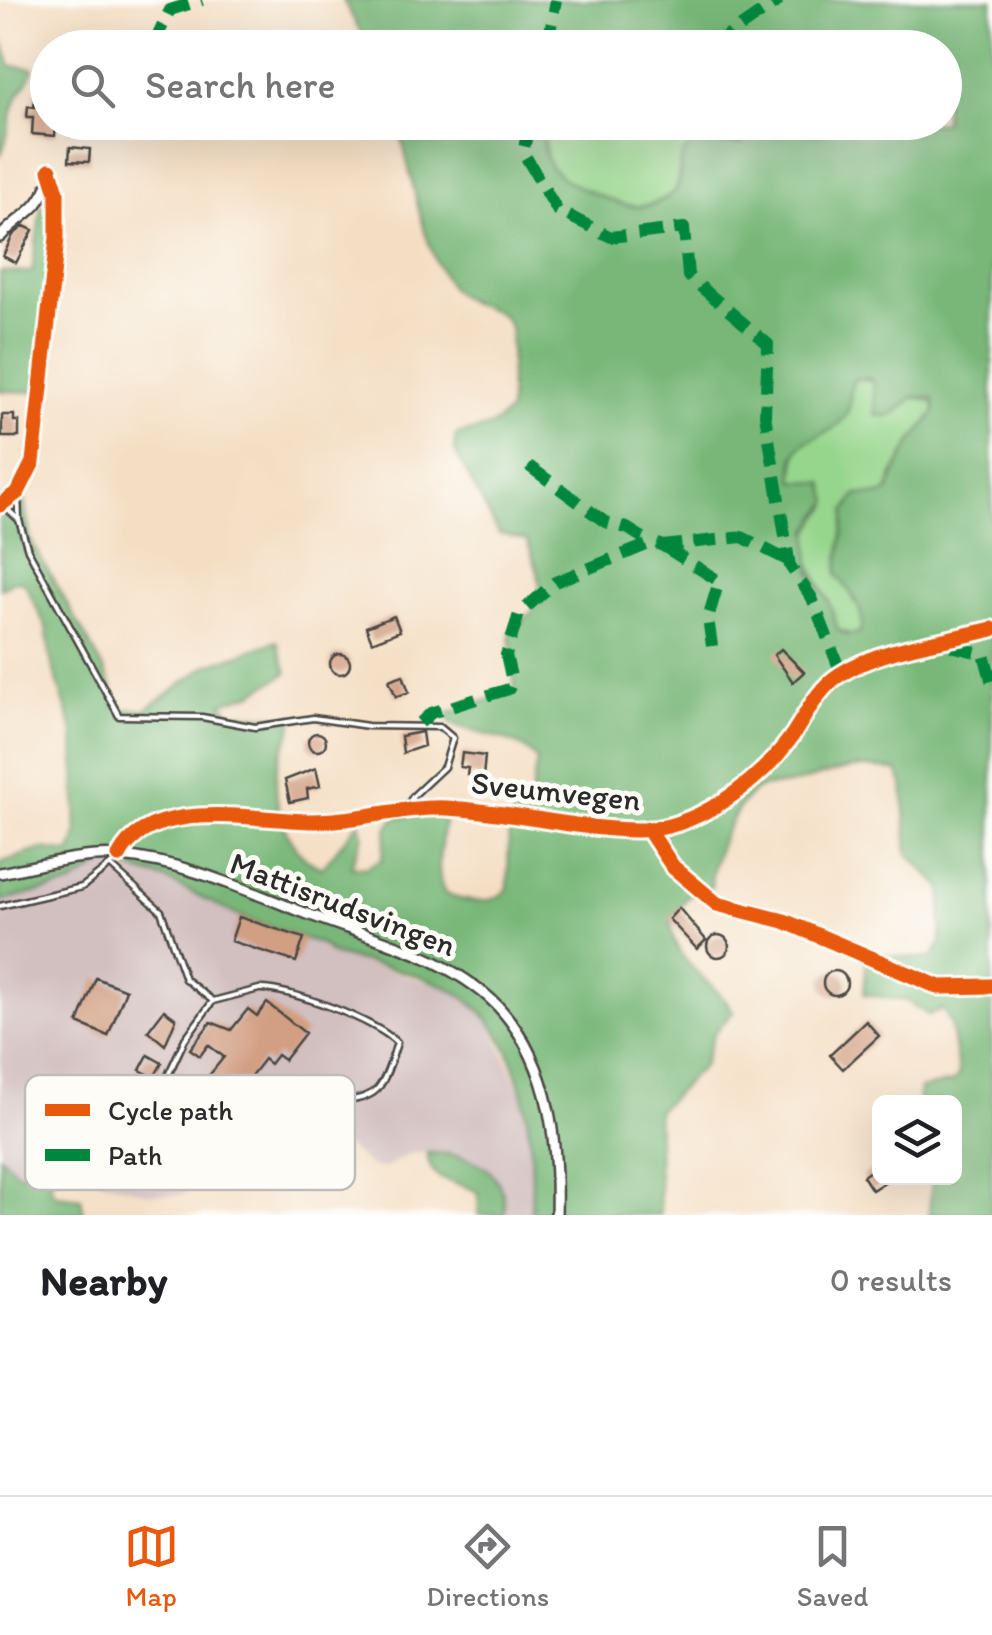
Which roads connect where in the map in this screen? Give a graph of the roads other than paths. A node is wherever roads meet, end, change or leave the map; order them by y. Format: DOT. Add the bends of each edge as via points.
graph roads {
  1 [pos="0,237"];
  2 [pos="18,492"];
  3 [pos="1,504"];
  4 [pos="19,520"];
  5 [pos="992,628"];
  6 [pos="406,808"];
  7 [pos="648,829"];
  8 [pos="119,856"];
  9 [pos="112,866"];
  10 [pos="0,873"];
  11 [pos="0,906"];
  12 [pos="992,986"];
  13 [pos="213,1000"];
  14 [pos="166,1075"];
  15 [pos="355,1098"];
  16 [pos="556,1215"];
  1 -- 2 [label="street" via="37,210 51,173 58,204 52,297 34,462"];
  2 -- 3 [label="street"];
  2 -- 4 [label="lane"];
  3 -- 4 [label="lane"];
  4 -- 6 [label="lane" via="28,550 120,716 255,727 312,718 440,727 453,738 452,754"];
  5 -- 7 [label="street, Sveumvegen" via="841,673 750,781 684,820"];
  6 -- 7 [label="street, Sveumvegen"];
  6 -- 8 [label="street, Sveumvegen" via="313,822 204,814 137,835"];
  7 -- 12 [label="street" via="673,867 716,904 784,920 939,987"];
  8 -- 9 [label="lane"];
  8 -- 10 [label="street"];
  8 -- 16 [label="street, Mattisrudsvingen" via="178,868 428,958 487,995 527,1047 544,1090 555,1146"];
  9 -- 11 [label="lane" via="82,887"];
  9 -- 13 [label="lane" via="161,911 185,979"];
  13 -- 14 [label="lane"];
  13 -- 15 [label="lane" via="268,989 384,1030 396,1046 380,1086"];
}
